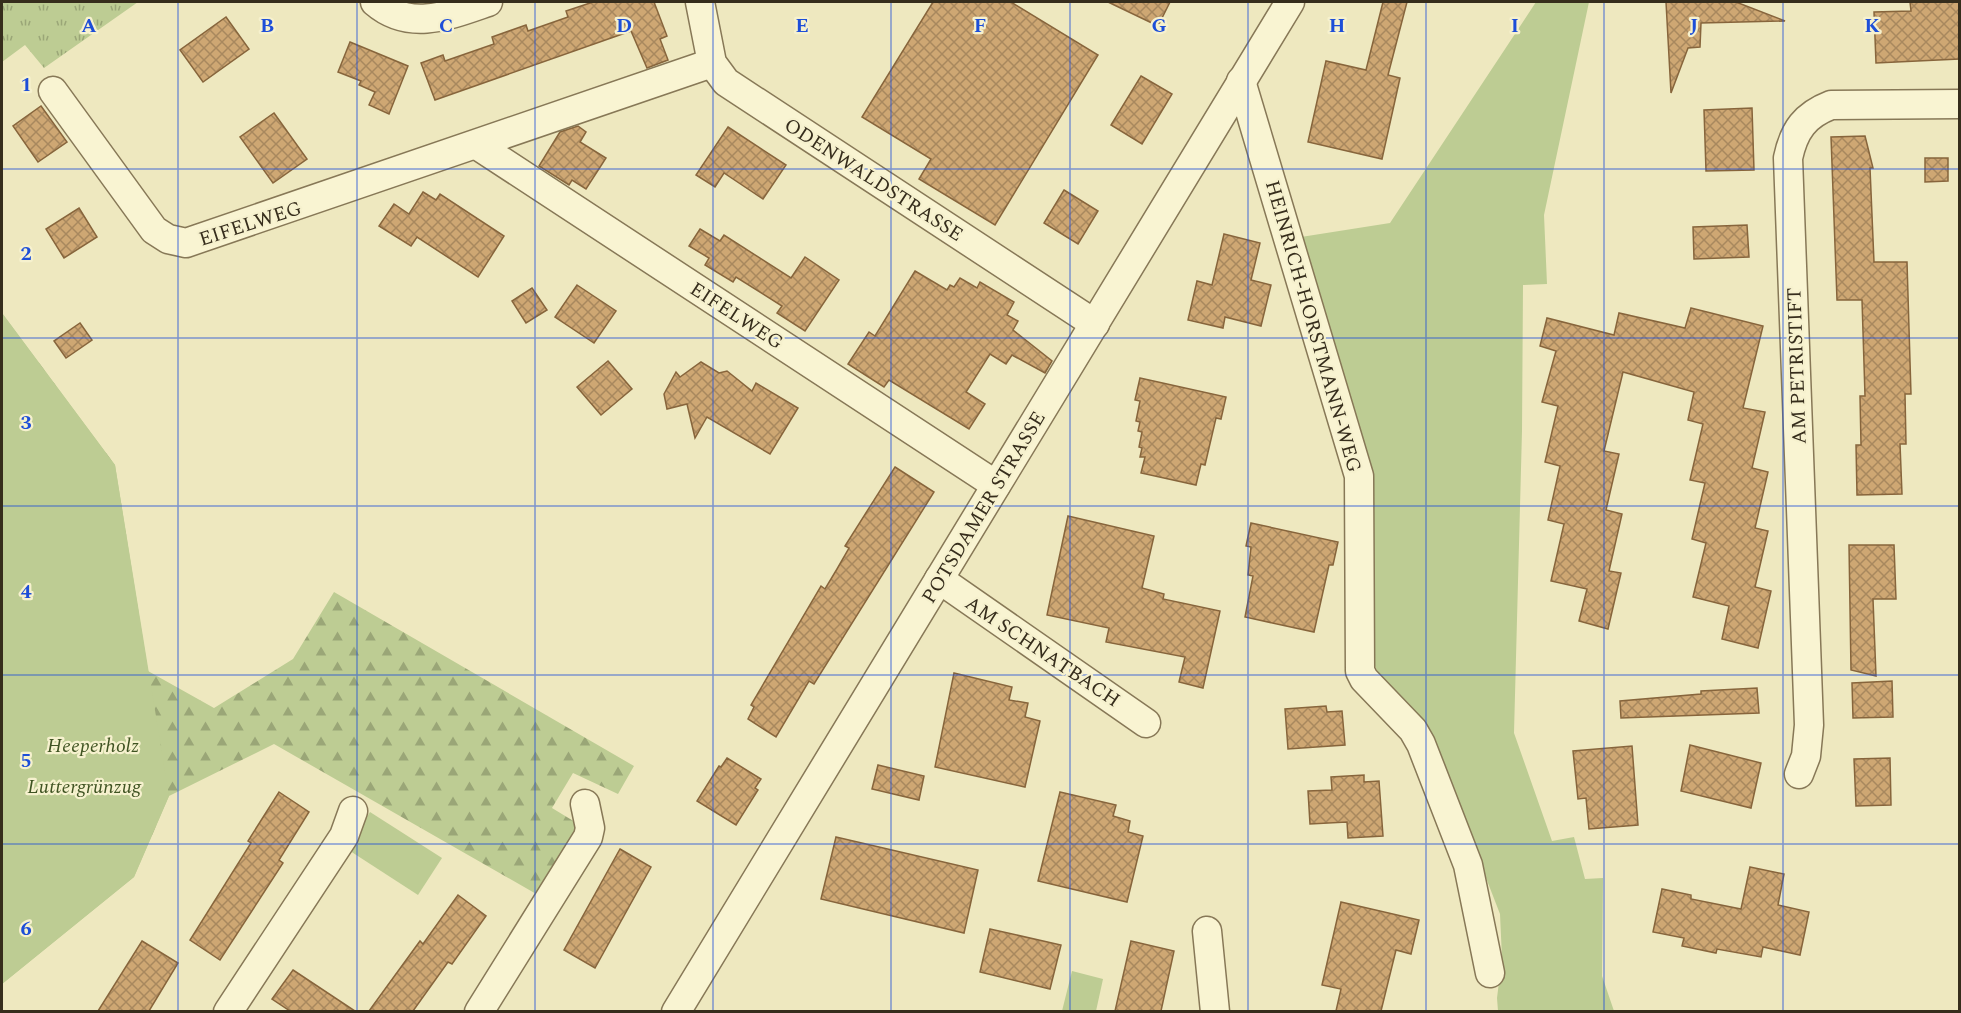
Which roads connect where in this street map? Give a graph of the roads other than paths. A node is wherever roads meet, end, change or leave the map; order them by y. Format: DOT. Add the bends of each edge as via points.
graph roads {
  1 [pos="375,2"];
  2 [pos="488,2"];
  3 [pos="700,2"];
  4 [pos="1290,2"];
  5 [pos="712,63"];
  6 [pos="1241,81"];
  7 [pos="52,91"];
  8 [pos="1959,104"];
  9 [pos="477,146"];
  10 [pos="1095,324"];
  11 [pos="996,485"];
  12 [pos="939,579"];
  13 [pos="1146,723"];
  14 [pos="1799,774"];
  15 [pos="585,804"];
  16 [pos="353,811"];
  17 [pos="1207,931"];
  18 [pos="1490,973"];
  19 [pos="228,1011"];
  20 [pos="479,1011"];
  21 [pos="676,1011"];
  22 [pos="1215,1011"];
  1 -- 2 [label="street" via="397,15 418,20 442,18"];
  3 -- 5 [label="street, ODENWALDSTRASSE"];
  4 -- 6 [label="street, POTSDAMER STRASSE"];
  5 -- 9 [label="street, EIFELWEG"];
  5 -- 10 [label="street, ODENWALDSTRASSE" via="726,82"];
  6 -- 10 [label="street, POTSDAMER STRASSE"];
  6 -- 18 [label="street, HEINRICH-HORSTMANN-WEG" via="1359,476 1360,670 1421,744 1468,865"];
  7 -- 9 [label="street, EIFELWEG" via="154,230 177,242 196,242"];
  8 -- 14 [label="street, AM PETRISTIFT" via="1832,105 1815,111 1792,139 1788,158 1809,725 1806,756"];
  9 -- 11 [label="street, EIFELWEG"];
  10 -- 11 [label="street, POTSDAMER STRASSE"];
  11 -- 12 [label="street, POTSDAMER STRASSE"];
  12 -- 13 [label="street, AM SCHNATBACH"];
  12 -- 21 [label="street, POTSDAMER STRASSE"];
  15 -- 20 [label="street" via="588,837"];
  16 -- 19 [label="street" via="344,836"];
  17 -- 22 [label="street"];
}
